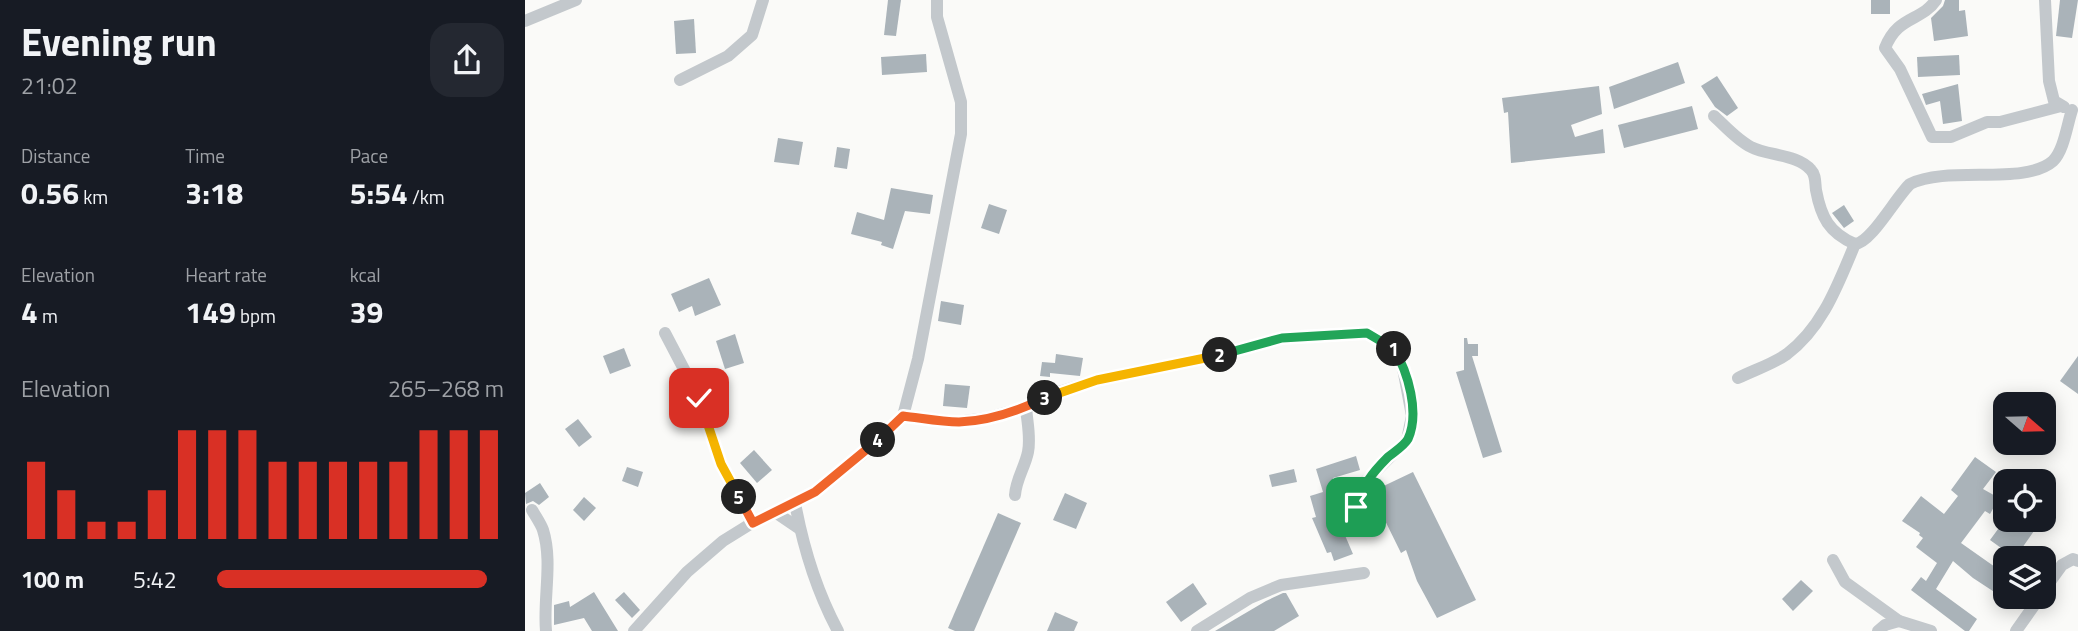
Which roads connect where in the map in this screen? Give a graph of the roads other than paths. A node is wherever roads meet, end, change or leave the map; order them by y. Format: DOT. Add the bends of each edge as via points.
graph roads {
  1 [pos="576,0"];
  2 [pos="763,0"];
  3 [pos="937,0"];
  4 [pos="1936,0"];
  5 [pos="2045,0"];
  6 [pos="525,21"];
  7 [pos="680,80"];
  8 [pos="2070,109"];
  9 [pos="1714,116"];
  10 [pos="1855,244"];
  11 [pos="665,333"];
  12 [pos="1738,378"];
  13 [pos="1026,407"];
  14 [pos="903,416"];
  15 [pos="1015,495"];
  16 [pos="795,503"];
  17 [pos="1356,507"];
  18 [pos="533,510"];
  19 [pos="775,512"];
  20 [pos="753,523"];
  21 [pos="800,529"];
  22 [pos="1833,560"];
  23 [pos="2078,561"];
  24 [pos="1364,573"];
  25 [pos="2056,573"];
  26 [pos="2031,609"];
  27 [pos="1899,621"];
  28 [pos="546,631"];
  29 [pos="634,631"];
  30 [pos="838,631"];
  31 [pos="1197,631"];
  32 [pos="1878,631"];
  33 [pos="1931,631"];
  34 [pos="2015,631"];
  1 -- 6 [label="street"];
  2 -- 7 [label="street" via="751,36 728,56"];
  3 -- 14 [label="street" via="937,17 961,102 961,134"];
  4 -- 8 [label="street" via="1890,34 1885,48 1932,137 1951,137 1987,122"];
  5 -- 8 [label="street" via="2049,81 2054,101"];
  8 -- 10 [label="street" via="2052,162 2019,174 1952,174 1919,180 1904,190 1861,244"];
  9 -- 10 [label="street" via="1748,145 1810,168 1827,224 1833,233"];
  10 -- 12 [label="street" via="1831,301 1807,337 1785,356"];
  11 -- 20 [label="street" via="699,398 721,464"];
  13 -- 14 [label="street" via="957,422"];
  13 -- 15 [label="street" via="1028,453"];
  13 -- 17 [label="street" via="1097,380 1282,338 1367,333 1393,349 1402,363 1412,416 1407,440 1363,484"];
  14 -- 16 [label="street" via="870,448"];
  16 -- 19 [label="street"];
  16 -- 21 [label="street"];
  18 -- 28 [label="street" via="543,530 547,560"];
  19 -- 20 [label="street"];
  19 -- 21 [label="street"];
  20 -- 29 [label="street" via="687,572"];
  21 -- 30 [label="street"];
  22 -- 27 [label="street" via="1845,582"];
  23 -- 25 [label="street" via="2062,565"];
  24 -- 31 [label="street" via="1280,585"];
  26 -- 34 [label="street"];
  27 -- 32 [label="street"];
  27 -- 33 [label="street"];
}
